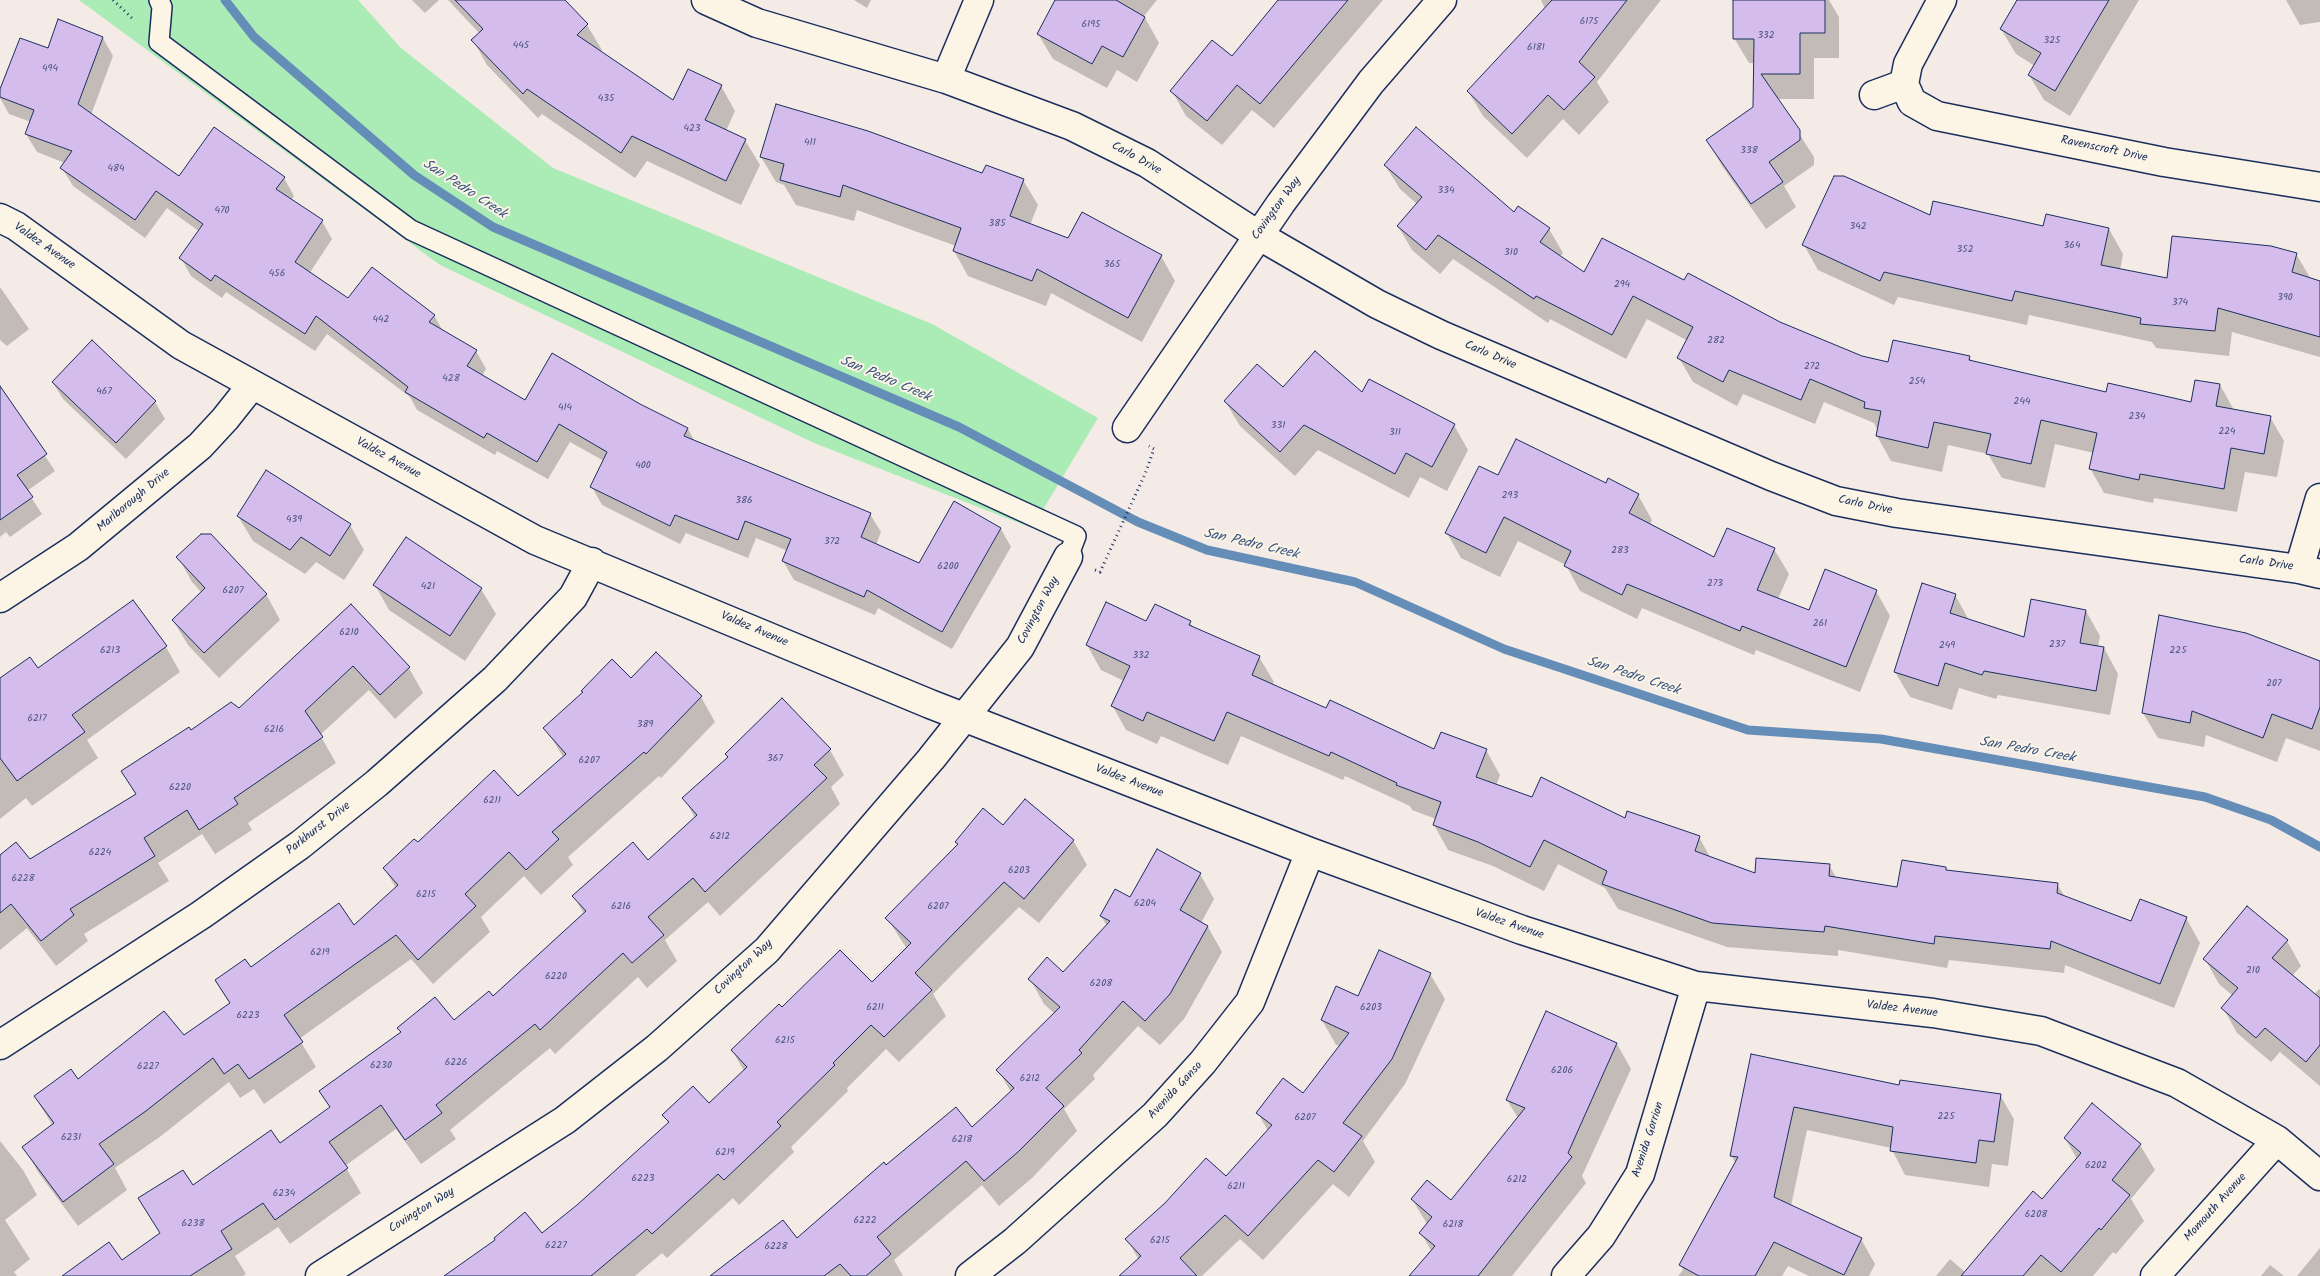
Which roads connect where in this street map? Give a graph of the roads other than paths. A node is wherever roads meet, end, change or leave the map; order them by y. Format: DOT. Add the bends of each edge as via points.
graph roads {
  1 [pos="159,0"];
  2 [pos="706,0"];
  3 [pos="979,0"];
  4 [pos="1442,0"];
  5 [pos="1942,0"];
  6 [pos="946,79"];
  7 [pos="1904,84"];
  8 [pos="1874,95"];
  9 [pos="2320,187"];
  10 [pos="0,218"];
  11 [pos="1258,235"];
  12 [pos="252,386"];
  13 [pos="1126,428"];
  14 [pos="2320,498"];
  15 [pos="1068,557"];
  16 [pos="592,562"];
  17 [pos="2310,572"];
  18 [pos="0,598"];
  19 [pos="964,718"];
  20 [pos="1310,852"];
  21 [pos="1696,986"];
  22 [pos="0,1045"];
  23 [pos="2278,1140"];
  24 [pos="2320,1176"];
  25 [pos="320,1276"];
  26 [pos="970,1276"];
  27 [pos="1566,1276"];
  28 [pos="2155,1276"];
  1 -- 15 [label="lane" via="162,7 159,42 411,230 1076,536"];
  2 -- 6 [label="street, Carlo Drive" via="757,23"];
  3 -- 6 [label="street"];
  4 -- 11 [label="street, Covington Way" via="1371,82"];
  5 -- 7 [label="street" via="1908,64"];
  6 -- 11 [label="street, Carlo Drive" via="1072,126 1147,163"];
  7 -- 8 [label="street"];
  7 -- 9 [label="street, Ravenscroft Drive" via="1912,102 1937,116 2164,162"];
  10 -- 12 [label="street, Valdez Avenue" via="16,226 181,345"];
  11 -- 13 [label="street, Covington Way"];
  11 -- 17 [label="street, Carlo Drive" via="1370,300 1441,335 1836,501 1897,513"];
  12 -- 16 [label="street, Valdez Avenue" via="535,540"];
  12 -- 18 [label="street, Marlborough Drive" via="200,446 78,548"];
  14 -- 17 [label="street"];
  15 -- 19 [label="street, Covington Way" via="1020,647"];
  16 -- 19 [label="street, Valdez Avenue"];
  16 -- 22 [label="street, Parkhurst Drive" via="573,597 495,679 377,783 300,845 202,915"];
  19 -- 20 [label="street, Valdez Avenue"];
  19 -- 25 [label="street, Covington Way" via="767,950 657,1048 566,1120"];
  20 -- 21 [label="street, Valdez Avenue" via="1522,930"];
  20 -- 26 [label="street, Avenida Ganso" via="1250,1002 1203,1062 1155,1115 1015,1241"];
  21 -- 23 [label="street, Valdez Avenue" via="1933,1014 2041,1031 2177,1083"];
  21 -- 27 [label="street, Avenida Gorrion" via="1640,1174 1601,1236"];
  23 -- 24 [label="street, Valdez Avenue"];
  23 -- 28 [label="street, Momouth Avenue"];
}
